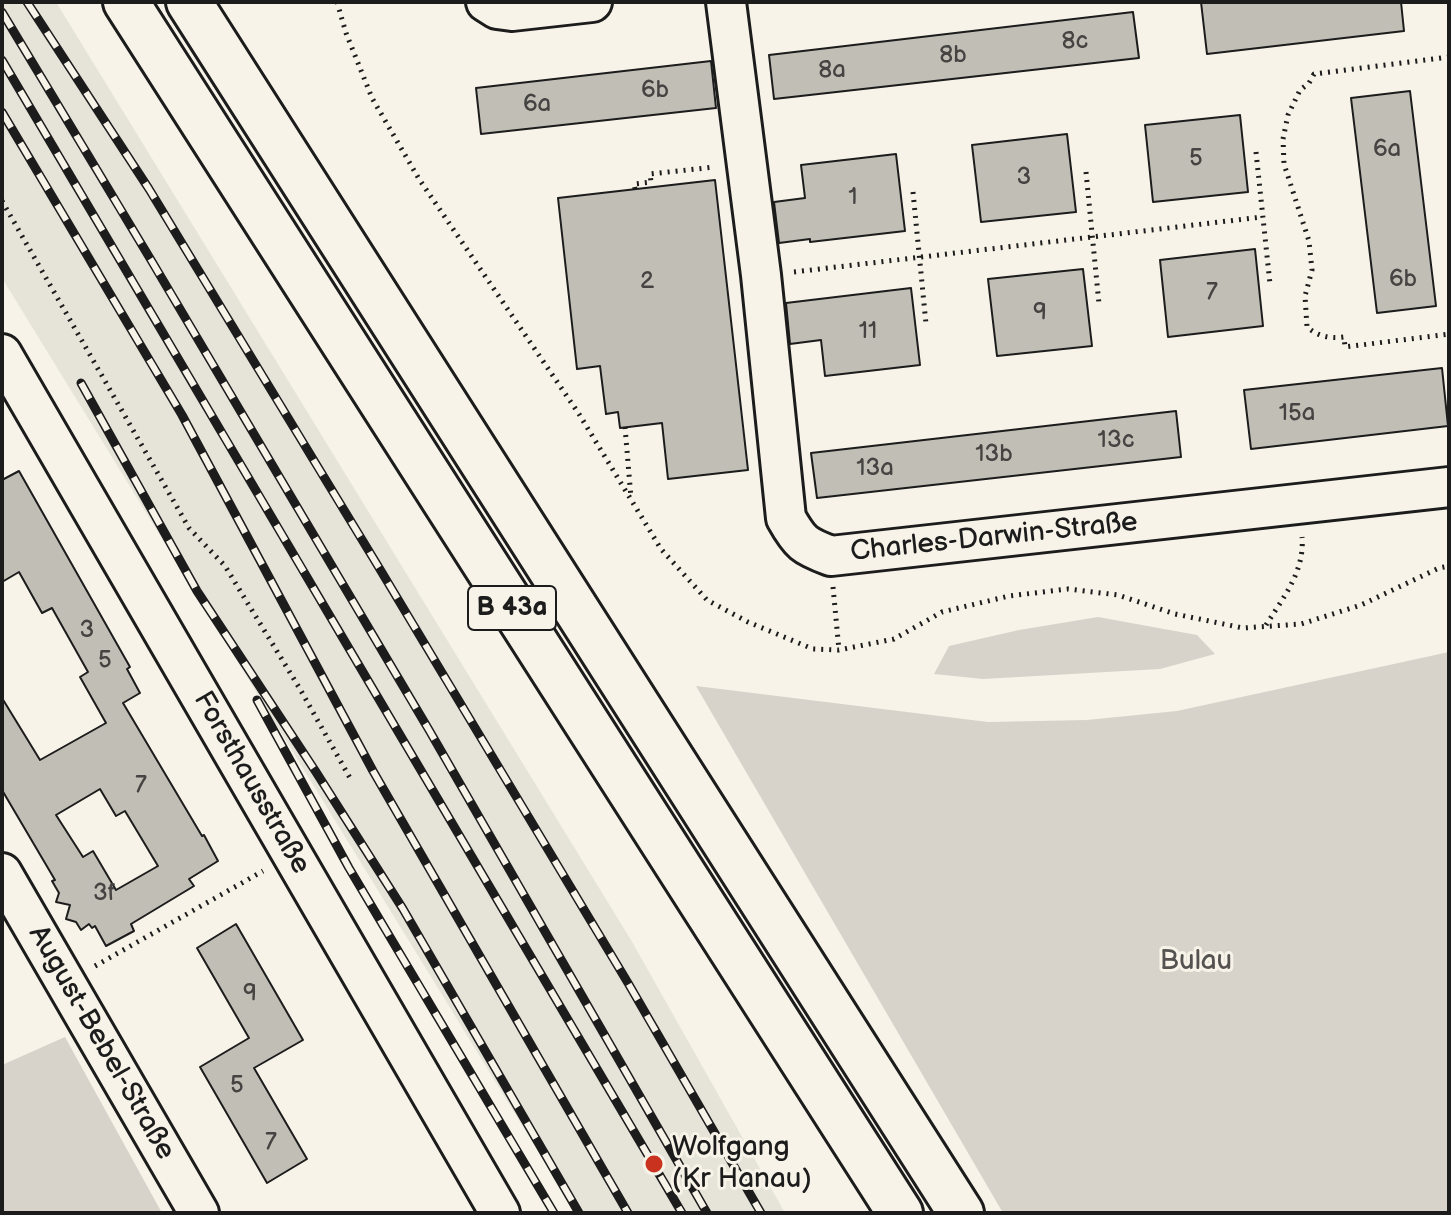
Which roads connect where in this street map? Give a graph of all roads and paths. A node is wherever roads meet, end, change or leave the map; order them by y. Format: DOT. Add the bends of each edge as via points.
graph roads {
  1 [pos="126,2"];
  2 [pos="189,2"];
  3 [pos="337,2"];
  4 [pos="486,2"];
  5 [pos="592,2"];
  6 [pos="726,2"];
  7 [pos="1449,57"];
  8 [pos="1256,152"];
  9 [pos="748,164"];
  10 [pos="1086,172"];
  11 [pos="635,189"];
  12 [pos="913,192"];
  13 [pos="2,201"];
  14 [pos="1262,217"];
  15 [pos="1092,237"];
  16 [pos="919,257"];
  17 [pos="761,275"];
  18 [pos="1270,284"];
  19 [pos="1099,304"];
  20 [pos="926,324"];
  21 [pos="1449,334"];
  22 [pos="2,354"];
  23 [pos="625,427"];
  24 [pos="1449,487"];
  25 [pos="632,501"];
  26 [pos="1300,504"];
  27 [pos="831,556"];
  28 [pos="1449,566"];
  29 [pos="1265,626"];
  30 [pos="839,650"];
  31 [pos="350,778"];
  32 [pos="292,854"];
  33 [pos="2,873"];
  34 [pos="66,983"];
  35 [pos="199,1213"];
  36 [pos="500,1213"];
  37 [pos="900,1213"];
  38 [pos="961,1213"];
  1 -- 37 [label="highway, B 43a"];
  2 -- 38 [label="highway, B 43a"];
  3 -- 25 [label="path" via="372,98 411,165"];
  4 -- 5 [label="street" via="512,11"];
  6 -- 9 [label="street, Charles-Darwin-Straße"];
  7 -- 21 [label="path" via="1314,74 1288,115 1283,139 1284,164 1309,241 1307,327 1316,335 1344,337 1345,347"];
  8 -- 14 [label="path"];
  9 -- 11 [label="path" via="650,174 651,182 634,184"];
  9 -- 17 [label="street, Charles-Darwin-Straße"];
  10 -- 15 [label="path"];
  12 -- 16 [label="path"];
  13 -- 31 [label="path" via="189,528 225,566"];
  14 -- 15 [label="path"];
  14 -- 18 [label="path"];
  15 -- 16 [label="path"];
  15 -- 19 [label="path"];
  16 -- 17 [label="path"];
  16 -- 20 [label="path"];
  17 -- 27 [label="street, Charles-Darwin-Straße" via="786,518 806,547"];
  22 -- 32 [label="street, Forsthausstraße"];
  23 -- 25 [label="path"];
  24 -- 26 [label="street, Charles-Darwin-Straße"];
  25 -- 30 [label="path" via="661,549 707,600 813,649"];
  26 -- 27 [label="street, Charles-Darwin-Straße"];
  26 -- 29 [label="path" via="1304,552 1294,581"];
  27 -- 30 [label="path"];
  28 -- 29 [label="path" via="1346,610 1301,624"];
  29 -- 30 [label="path" via="1243,628 1118,595 1068,589 942,612 894,639"];
  32 -- 34 [label="path"];
  32 -- 36 [label="street, Forsthausstraße"];
  33 -- 34 [label="street, August-Bebel-Straße"];
  34 -- 35 [label="street, August-Bebel-Straße"];
}
